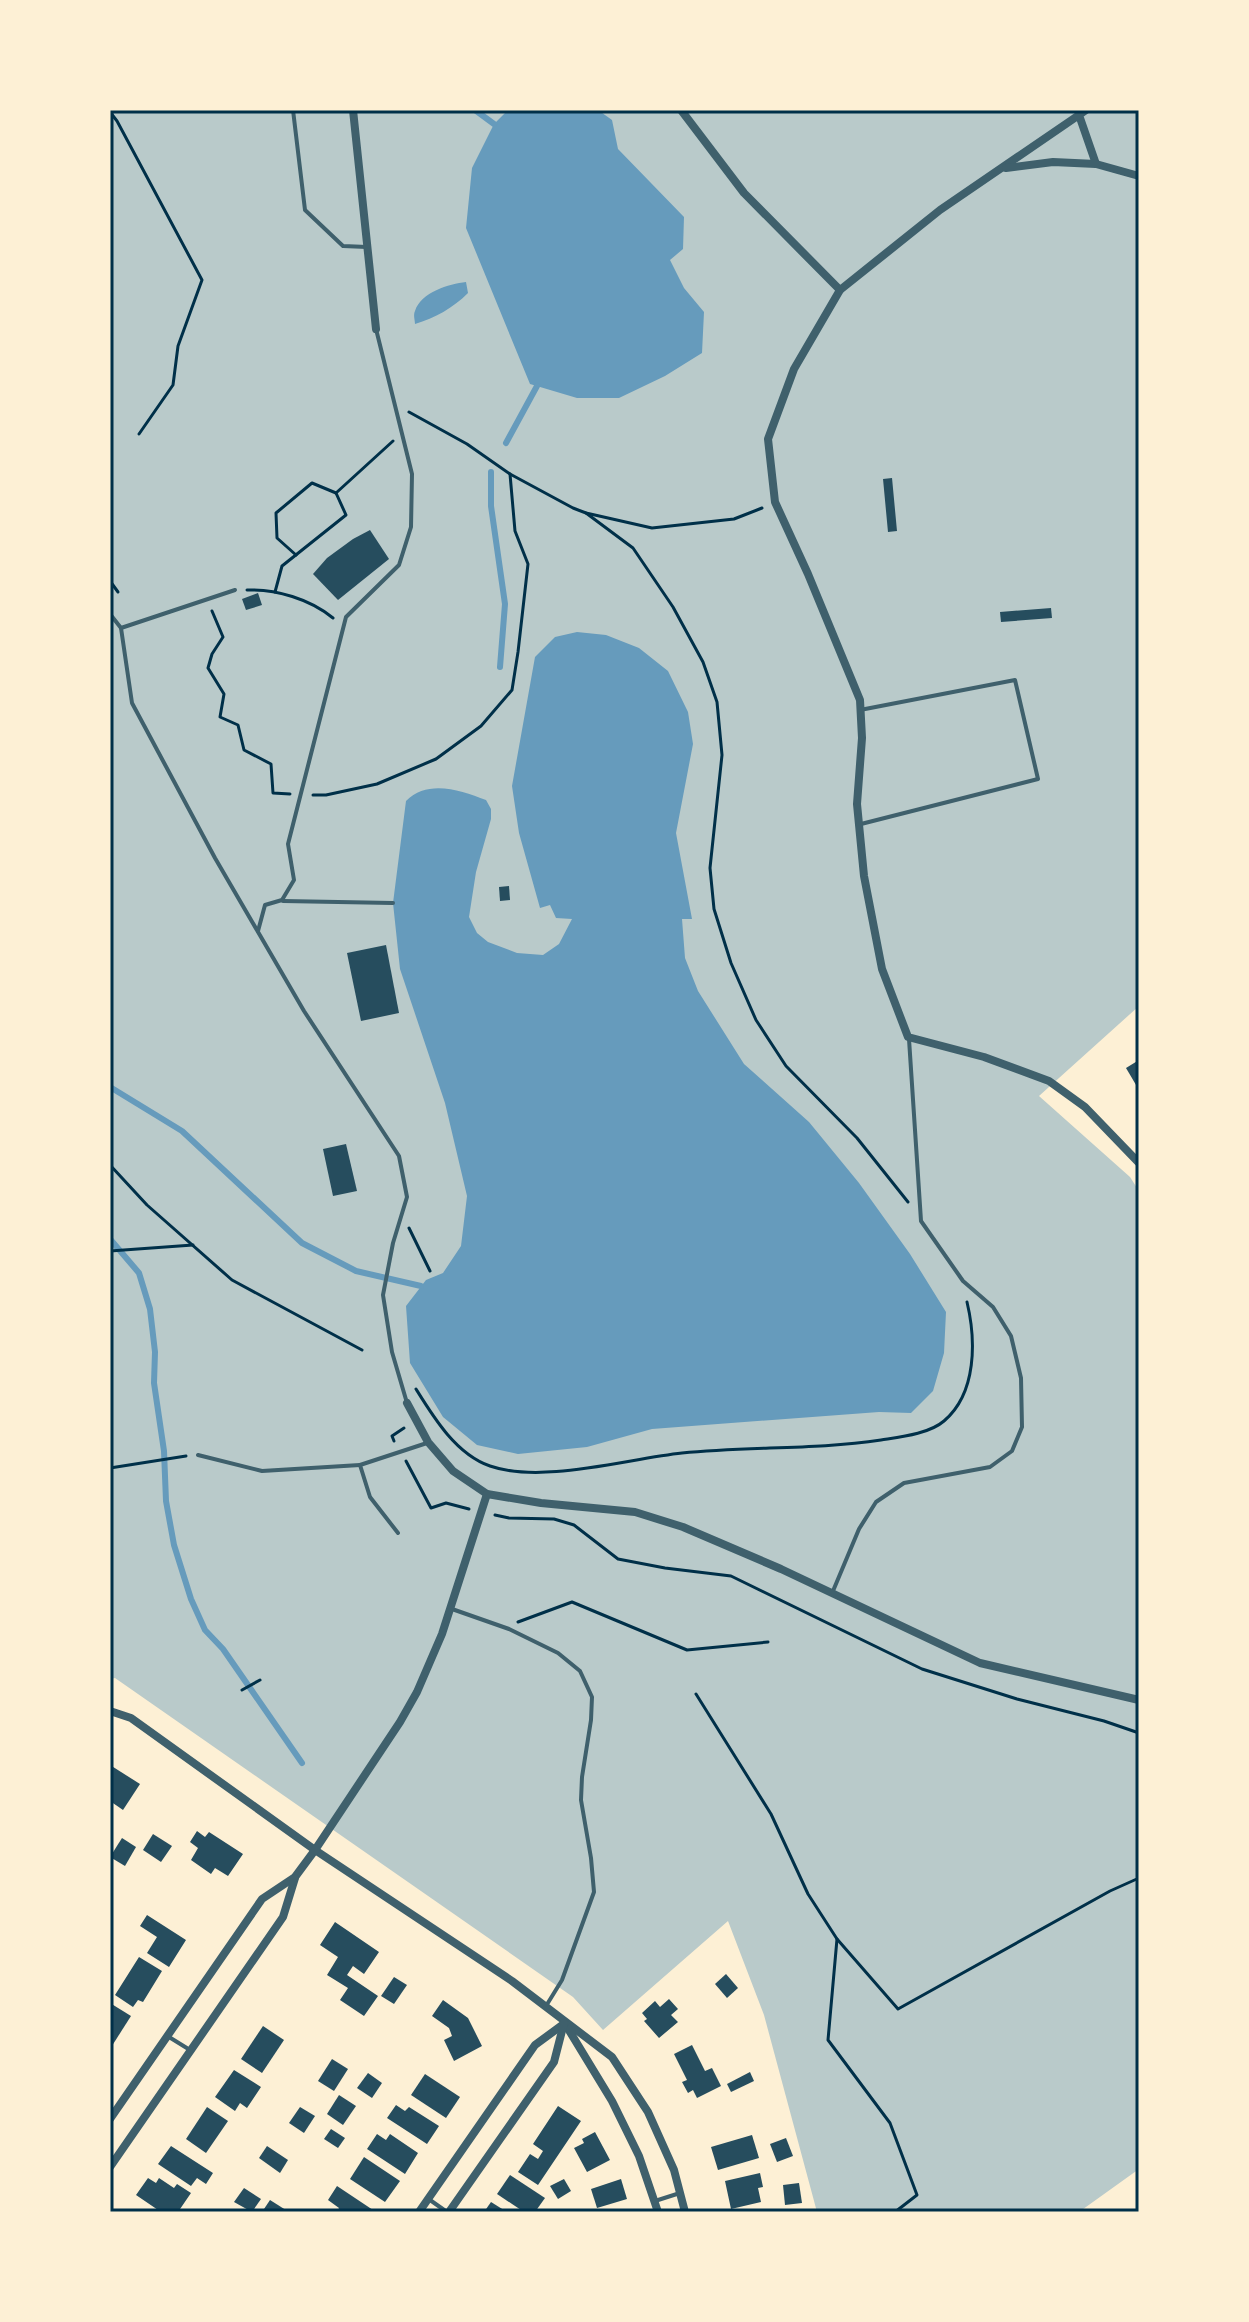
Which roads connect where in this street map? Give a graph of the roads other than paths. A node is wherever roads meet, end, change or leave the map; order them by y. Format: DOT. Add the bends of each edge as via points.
graph roads {
  1 [pos="293,110"];
  2 [pos="353,110"];
  3 [pos="681,110"];
  4 [pos="1083,113"];
  5 [pos="1096,164"];
  6 [pos="1003,168"];
  7 [pos="1139,176"];
  8 [pos="367,247"];
  9 [pos="840,290"];
  10 [pos="376,329"];
  11 [pos="235,590"];
  12 [pos="110,614"];
  13 [pos="121,628"];
  14 [pos="860,710"];
  15 [pos="859,824"];
  16 [pos="282,900"];
  17 [pos="393,903"];
  18 [pos="258,931"];
  19 [pos="908,1037"];
  20 [pos="1138,1161"];
  21 [pos="407,1403"];
  22 [pos="428,1442"];
  23 [pos="198,1455"];
  24 [pos="360,1465"];
  25 [pos="487,1494"];
  26 [pos="398,1533"];
  27 [pos="832,1593"];
  28 [pos="450,1609"];
  29 [pos="1139,1700"];
  30 [pos="110,1711"];
  31 [pos="315,1850"];
  32 [pos="295,1877"];
  33 [pos="546,2006"];
  34 [pos="565,2023"];
  35 [pos="168,2036"];
  36 [pos="190,2050"];
  37 [pos="110,2119"];
  38 [pos="110,2167"];
  39 [pos="680,2193"];
  40 [pos="428,2198"];
  41 [pos="655,2201"];
  42 [pos="419,2212"];
  43 [pos="448,2212"];
  44 [pos="658,2212"];
  45 [pos="685,2212"];
  1 -- 8 [label="lane" via="305,210 343,246"];
  2 -- 8 [label="street"];
  3 -- 9 [label="street" via="744,193"];
  4 -- 5 [label="street"];
  4 -- 6 [label="street"];
  5 -- 6 [label="street"];
  5 -- 7 [label="street"];
  6 -- 9 [label="street" via="940,210"];
  8 -- 10 [label="street"];
  9 -- 14 [label="street" via="794,369 768,439 775,502"];
  10 -- 16 [label="lane" via="412,474 411,527 399,565 346,617 288,844 294,880"];
  11 -- 13 [label="lane"];
  12 -- 13 [label="lane"];
  13 -- 18 [label="lane" via="132,703"];
  14 -- 15 [label="street"];
  14 -- 15 [label="lane" via="1015,680 1038,779"];
  15 -- 19 [label="street" via="882,969"];
  16 -- 17 [label="lane"];
  16 -- 18 [label="lane" via="265,905"];
  18 -- 21 [label="lane" via="399,1156 407,1197 383,1295"];
  19 -- 20 [label="street" via="1049,1081 1085,1107"];
  19 -- 27 [label="lane" via="921,1221 1011,1336 1021,1378 1022,1427 1012,1451 990,1467 904,1483 876,1502"];
  21 -- 22 [label="street"];
  22 -- 24 [label="lane"];
  22 -- 25 [label="street" via="453,1471"];
  23 -- 24 [label="lane" via="262,1471"];
  24 -- 26 [label="lane" via="370,1497"];
  25 -- 27 [label="street" via="635,1512 683,1527"];
  25 -- 28 [label="street"];
  27 -- 29 [label="street" via="980,1663"];
  28 -- 31 [label="street" via="417,1692"];
  28 -- 33 [label="lane" via="558,1653 580,1671 592,1697 581,1800 594,1892 562,1980"];
  30 -- 31 [label="street" via="131,1718"];
  31 -- 32 [label="street"];
  31 -- 33 [label="street"];
  32 -- 35 [label="street" via="262,1899"];
  32 -- 36 [label="street" via="283,1917"];
  33 -- 34 [label="street"];
  34 -- 39 [label="street" via="612,2057 648,2112"];
  34 -- 40 [label="street" via="535,2045"];
  34 -- 41 [label="street" via="612,2101"];
  34 -- 43 [label="street" via="554,2062"];
  35 -- 36 [label="lane"];
  35 -- 37 [label="street"];
  36 -- 38 [label="street"];
  39 -- 41 [label="lane"];
  39 -- 45 [label="street"];
  40 -- 42 [label="street"];
  40 -- 43 [label="lane"];
  41 -- 44 [label="street"];
}
